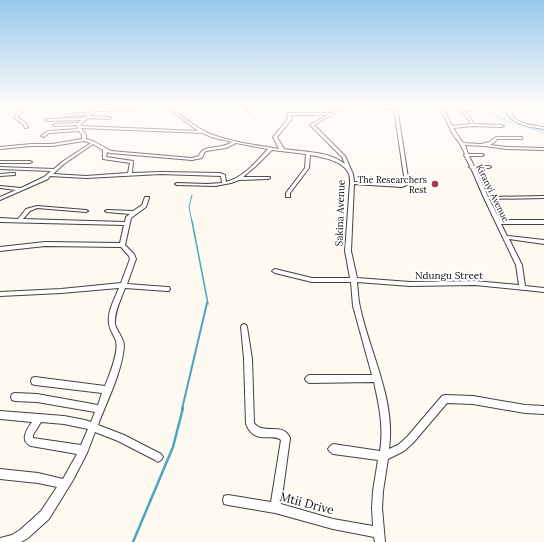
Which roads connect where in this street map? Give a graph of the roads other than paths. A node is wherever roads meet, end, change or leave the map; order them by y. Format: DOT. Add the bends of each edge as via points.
graph roads {
  1 [pos="48,132"];
  2 [pos="82,132"];
  3 [pos="205,132"];
  4 [pos="280,132"];
  5 [pos="318,132"];
  6 [pos="399,132"];
  7 [pos="455,132"];
  8 [pos="43,136"];
  9 [pos="521,138"];
  10 [pos="84,140"];
  11 [pos="236,142"];
  12 [pos="93,143"];
  13 [pos="462,144"];
  14 [pos="485,145"];
  15 [pos="0,148"];
  16 [pos="271,148"];
  17 [pos="544,149"];
  18 [pos="105,150"];
  19 [pos="282,150"];
  20 [pos="308,154"];
  21 [pos="466,155"];
  22 [pos="482,155"];
  23 [pos="0,162"];
  24 [pos="30,162"];
  25 [pos="471,167"];
  26 [pos="489,167"];
  27 [pos="0,168"];
  28 [pos="54,170"];
  29 [pos="350,170"];
  30 [pos="13,174"];
  31 [pos="0,175"];
  32 [pos="50,175"];
  33 [pos="130,175"];
  34 [pos="268,178"];
  35 [pos="237,179"];
  36 [pos="224,183"];
  37 [pos="352,183"];
  38 [pos="177,184"];
  39 [pos="0,188"];
  40 [pos="25,189"];
  41 [pos="288,196"];
  42 [pos="544,197"];
  43 [pos="148,198"];
  44 [pos="486,198"];
  45 [pos="0,199"];
  46 [pos="86,211"];
  47 [pos="107,211"];
  48 [pos="134,213"];
  49 [pos="0,220"];
  50 [pos="19,222"];
  51 [pos="498,222"];
  52 [pos="544,222"];
  53 [pos="128,224"];
  54 [pos="505,237"];
  55 [pos="544,242"];
  56 [pos="122,245"];
  57 [pos="0,249"];
  58 [pos="275,271"];
  59 [pos="354,280"];
  60 [pos="123,285"];
  61 [pos="522,288"];
  62 [pos="167,289"];
  63 [pos="544,290"];
  64 [pos="0,294"];
  65 [pos="244,327"];
  66 [pos="377,378"];
  67 [pos="309,379"];
  68 [pos="35,381"];
  69 [pos="107,390"];
  70 [pos="15,396"];
  71 [pos="99,409"];
  72 [pos="544,410"];
  73 [pos="0,415"];
  74 [pos="39,418"];
  75 [pos="92,427"];
  76 [pos="333,449"];
  77 [pos="84,450"];
  78 [pos="383,456"];
  79 [pos="158,457"];
  80 [pos="0,474"];
  81 [pos="64,484"];
  82 [pos="228,500"];
  83 [pos="275,508"];
  84 [pos="379,537"];
  85 [pos="4,542"];
  1 -- 8 [label="street"];
  2 -- 10 [label="street"];
  3 -- 11 [label="street, Sakina Avenue"];
  4 -- 19 [label="street" via="275,138"];
  5 -- 29 [label="street" via="344,157"];
  6 -- 37 [label="street" via="407,184 402,186"];
  7 -- 13 [label="street, Kiranyi Avenue"];
  9 -- 14 [label="street" via="496,138"];
  10 -- 12 [label="street"];
  10 -- 15 [label="street"];
  11 -- 16 [label="street, Sakina Avenue"];
  11 -- 18 [label="street" via="225,147 205,150 200,158 195,159"];
  12 -- 18 [label="street"];
  12 -- 28 [label="street"];
  13 -- 14 [label="street"];
  13 -- 21 [label="street, Kiranyi Avenue"];
  14 -- 17 [label="street"];
  16 -- 19 [label="street, Sakina Avenue"];
  16 -- 35 [label="street" via="256,165"];
  18 -- 33 [label="street" via="104,158 132,162"];
  19 -- 20 [label="street, Sakina Avenue"];
  20 -- 29 [label="street, Sakina Avenue" via="333,160"];
  20 -- 41 [label="street" via="307,168"];
  21 -- 22 [label="street"];
  21 -- 25 [label="street, Kiranyi Avenue"];
  23 -- 24 [label="street"];
  25 -- 26 [label="street"];
  25 -- 44 [label="street, Kiranyi Avenue"];
  27 -- 28 [label="street"];
  28 -- 32 [label="street"];
  29 -- 37 [label="street, Sakina Avenue"];
  30 -- 31 [label="street"];
  32 -- 33 [label="street" via="86,178"];
  32 -- 40 [label="street"];
  33 -- 36 [label="street" via="220,174"];
  34 -- 35 [label="street"];
  35 -- 36 [label="street"];
  36 -- 38 [label="street"];
  37 -- 59 [label="street, Sakina Avenue" via="348,251"];
  39 -- 40 [label="street"];
  40 -- 45 [label="street"];
  42 -- 44 [label="street"];
  43 -- 48 [label="street" via="144,206"];
  44 -- 51 [label="street, Kiranyi Avenue"];
  46 -- 50 [label="street" via="37,207 28,210"];
  47 -- 48 [label="street"];
  48 -- 53 [label="street"];
  49 -- 50 [label="street"];
  50 -- 53 [label="street"];
  51 -- 52 [label="street"];
  51 -- 54 [label="street, Kiranyi Avenue"];
  53 -- 56 [label="street"];
  54 -- 55 [label="street"];
  54 -- 61 [label="street, Kiranyi Avenue" via="519,265"];
  56 -- 57 [label="street" via="45,244"];
  56 -- 60 [label="street" via="133,258"];
  58 -- 59 [label="street, Ndungu Street" via="312,280"];
  59 -- 61 [label="street, Ndungu Street" via="410,284 475,283"];
  59 -- 66 [label="street, Sakina Avenue" via="356,306"];
  60 -- 62 [label="street"];
  60 -- 64 [label="street"];
  60 -- 69 [label="street" via="112,320 120,342 119,355 113,379"];
  61 -- 63 [label="street, Ndungu Street"];
  65 -- 83 [label="street" via="248,359 250,424 256,432 280,433 286,438"];
  66 -- 67 [label="street"];
  66 -- 78 [label="street, Sakina Avenue" via="386,424"];
  68 -- 69 [label="street"];
  69 -- 71 [label="street"];
  70 -- 71 [label="street"];
  71 -- 75 [label="street"];
  72 -- 78 [label="street" via="473,400 445,399 410,440 401,448"];
  73 -- 74 [label="street"];
  74 -- 75 [label="street" via="64,420"];
  74 -- 77 [label="street" via="29,434 29,440"];
  75 -- 77 [label="street"];
  75 -- 79 [label="street"];
  76 -- 78 [label="street"];
  77 -- 81 [label="street"];
  78 -- 84 [label="street, Sakina Avenue" via="378,491"];
  80 -- 81 [label="street"];
  81 -- 85 [label="street" via="45,515 37,523 14,540"];
  82 -- 83 [label="street, Mtii Drive"];
  83 -- 84 [label="street, Mtii Drive"];
}
